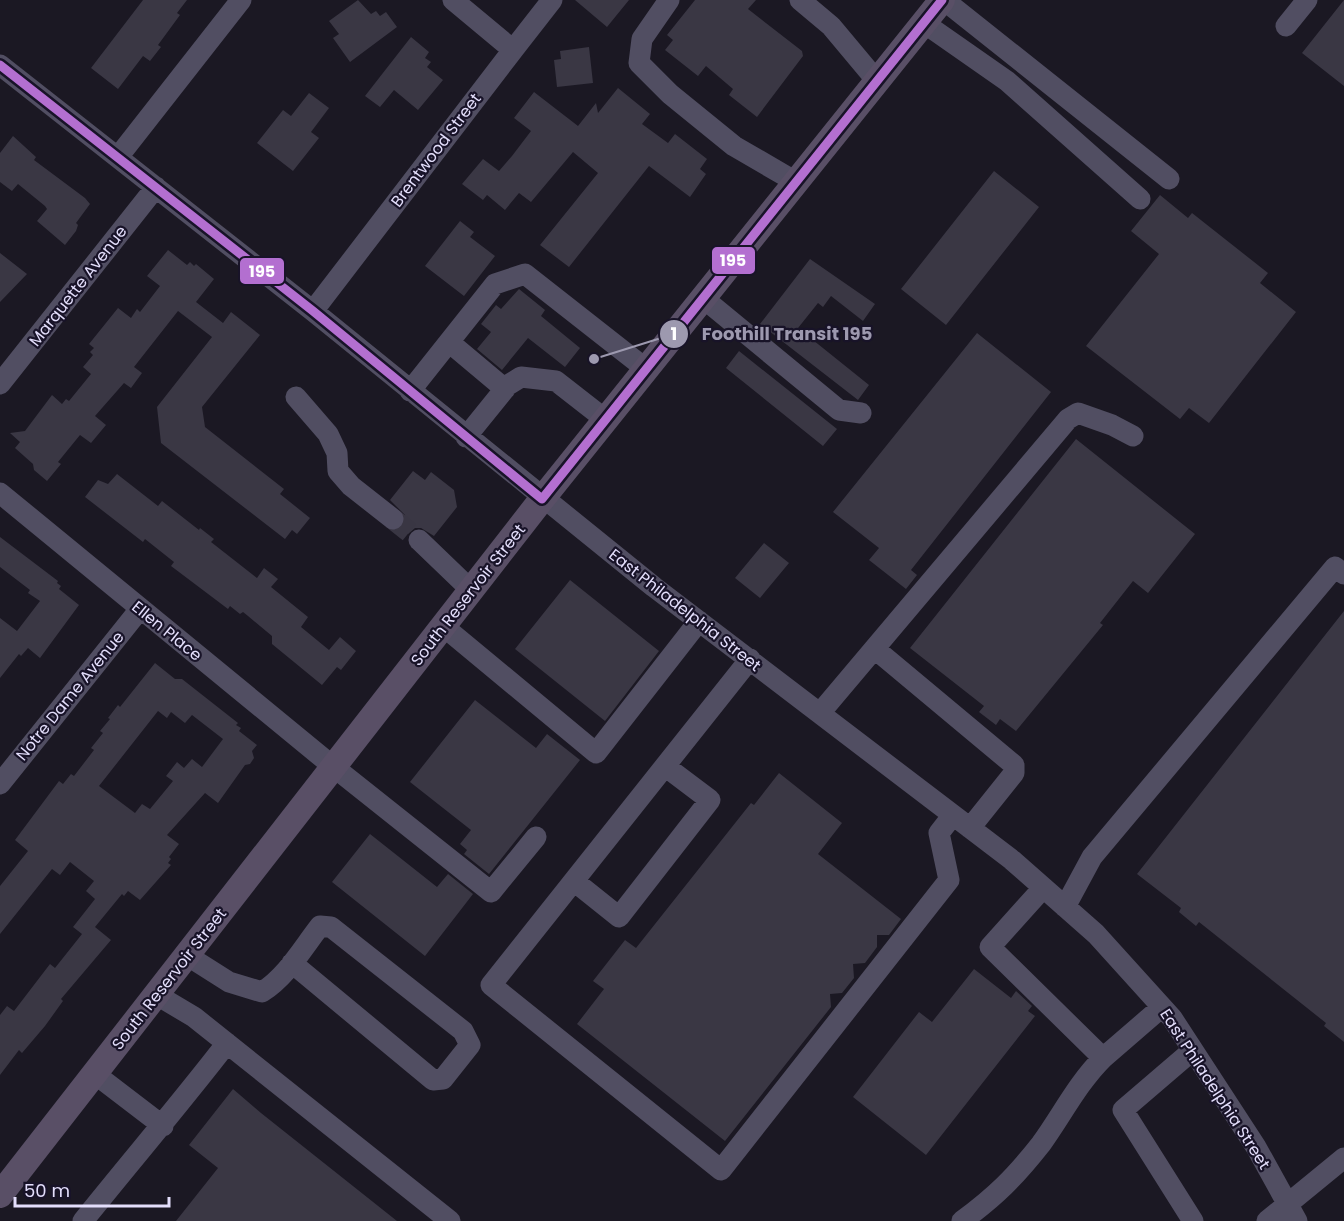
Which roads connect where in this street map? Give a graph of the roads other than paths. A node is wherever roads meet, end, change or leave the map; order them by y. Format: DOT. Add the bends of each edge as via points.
graph roads {
  1 [pos="241,0"];
  2 [pos="453,0"];
  3 [pos="552,0"];
  4 [pos="669,0"];
  5 [pos="800,0"];
  6 [pos="943,0"];
  7 [pos="1307,0"];
  8 [pos="924,23"];
  9 [pos="1286,26"];
  10 [pos="513,50"];
  11 [pos="0,65"];
  12 [pos="877,81"];
  13 [pos="118,157"];
  14 [pos="1169,179"];
  15 [pos="796,182"];
  16 [pos="156,187"];
  17 [pos="1140,199"];
  18 [pos="703,298"];
  19 [pos="313,311"];
  20 [pos="449,342"];
  21 [pos="646,369"];
  22 [pos="0,384"];
  23 [pos="505,389"];
  24 [pos="410,391"];
  25 [pos="296,397"];
  26 [pos="861,414"];
  27 [pos="606,420"];
  28 [pos="466,436"];
  29 [pos="1133,436"];
  30 [pos="0,493"];
  31 [pos="542,499"];
  32 [pos="393,519"];
  33 [pos="419,540"];
  34 [pos="1344,574"];
  35 [pos="471,590"];
  36 [pos="140,609"];
  37 [pos="699,621"];
  38 [pos="443,626"];
  39 [pos="875,649"];
  40 [pos="750,659"];
  41 [pos="820,713"];
  42 [pos="665,766"];
  43 [pos="335,768"];
  44 [pos="0,784"];
  45 [pos="952,814"];
  46 [pos="970,828"];
  47 [pos="536,837"];
  48 [pos="574,881"];
  49 [pos="1043,888"];
  50 [pos="1065,907"];
  51 [pos="188,956"];
  52 [pos="292,963"];
  53 [pos="157,995"];
  54 [pos="1162,1007"];
  55 [pos="227,1043"];
  56 [pos="1193,1050"];
  57 [pos="1103,1058"];
  58 [pos="95,1074"];
  59 [pos="163,1126"];
  60 [pos="1344,1158"];
  61 [pos="0,1195"];
  62 [pos="1293,1213"];
  63 [pos="83,1221"];
  64 [pos="450,1221"];
  65 [pos="962,1221"];
  66 [pos="1193,1221"];
  67 [pos="1267,1221"];
  1 -- 13 [label="street"];
  2 -- 10 [label="street"];
  3 -- 10 [label="street, Brentwood Street"];
  4 -- 15 [label="street" via="642,39 639,63 734,146"];
  5 -- 12 [label="street" via="831,26"];
  6 -- 8 [label="main road, South Reservoir Street"];
  6 -- 14 [label="street"];
  7 -- 9 [label="street"];
  8 -- 12 [label="main road, South Reservoir Street"];
  8 -- 17 [label="street" via="1007,81"];
  10 -- 19 [label="street, Brentwood Street"];
  11 -- 13 [label="street, East Philadelphia Street"];
  12 -- 15 [label="main road, South Reservoir Street"];
  13 -- 16 [label="street, East Philadelphia Street"];
  15 -- 18 [label="main road, South Reservoir Street"];
  16 -- 19 [label="street, East Philadelphia Street"];
  16 -- 22 [label="street, Marquette Avenue"];
  18 -- 21 [label="main road, South Reservoir Street"];
  18 -- 26 [label="street" via="839,410"];
  19 -- 24 [label="street, East Philadelphia Street"];
  20 -- 21 [label="street" via="495,284 525,274"];
  20 -- 23 [label="street"];
  20 -- 24 [label="street"];
  21 -- 27 [label="main road, South Reservoir Street"];
  23 -- 27 [label="street" via="521,377 556,381"];
  23 -- 28 [label="street"];
  24 -- 28 [label="street, East Philadelphia Street"];
  25 -- 32 [label="street" via="328,434 337,453 338,471"];
  27 -- 31 [label="main road, South Reservoir Street"];
  28 -- 31 [label="street, East Philadelphia Street"];
  29 -- 39 [label="street" via="1078,413 1068,419"];
  30 -- 36 [label="street, Ellen Place"];
  31 -- 35 [label="main road, South Reservoir Street"];
  31 -- 37 [label="street, East Philadelphia Street"];
  33 -- 35 [label="street"];
  34 -- 50 [label="street" via="1335,567 1092,857"];
  35 -- 38 [label="main road, South Reservoir Street"];
  36 -- 43 [label="street, Ellen Place"];
  36 -- 44 [label="street, Notre Dame Avenue"];
  37 -- 38 [label="street" via="596,753"];
  37 -- 40 [label="street, East Philadelphia Street"];
  38 -- 43 [label="main road, South Reservoir Street"];
  39 -- 41 [label="street"];
  39 -- 46 [label="street" via="1014,765 1014,773"];
  40 -- 41 [label="street, East Philadelphia Street"];
  40 -- 42 [label="street"];
  41 -- 45 [label="street, East Philadelphia Street"];
  42 -- 48 [label="street"];
  42 -- 48 [label="street" via="710,800 619,917"];
  43 -- 47 [label="street, Ellen Place" via="491,892"];
  43 -- 51 [label="main road, South Reservoir Street"];
  45 -- 46 [label="street, East Philadelphia Street"];
  45 -- 48 [label="street" via="939,833 949,880 722,1170 491,985"];
  46 -- 49 [label="street, East Philadelphia Street"];
  49 -- 50 [label="street, East Philadelphia Street"];
  49 -- 57 [label="street" via="990,947"];
  50 -- 54 [label="street, East Philadelphia Street" via="1096,934"];
  51 -- 52 [label="street" via="229,982 262,992 278,982"];
  51 -- 53 [label="main road, South Reservoir Street"];
  52 -- 52 [label="street" via="320,926 331,927 463,1031 470,1045 443,1080 433,1080"];
  53 -- 55 [label="street"];
  53 -- 58 [label="main road, South Reservoir Street"];
  54 -- 56 [label="street, East Philadelphia Street"];
  54 -- 57 [label="street"];
  55 -- 59 [label="street"];
  55 -- 64 [label="street"];
  56 -- 62 [label="street, East Philadelphia Street"];
  56 -- 66 [label="street" via="1123,1110"];
  57 -- 65 [label="street" via="1085,1076 1042,1142 1006,1186"];
  58 -- 59 [label="street"];
  58 -- 61 [label="main road, South Reservoir Street"];
  59 -- 63 [label="street" via="147,1140"];
  60 -- 62 [label="street"];
  62 -- 67 [label="street"];
}
